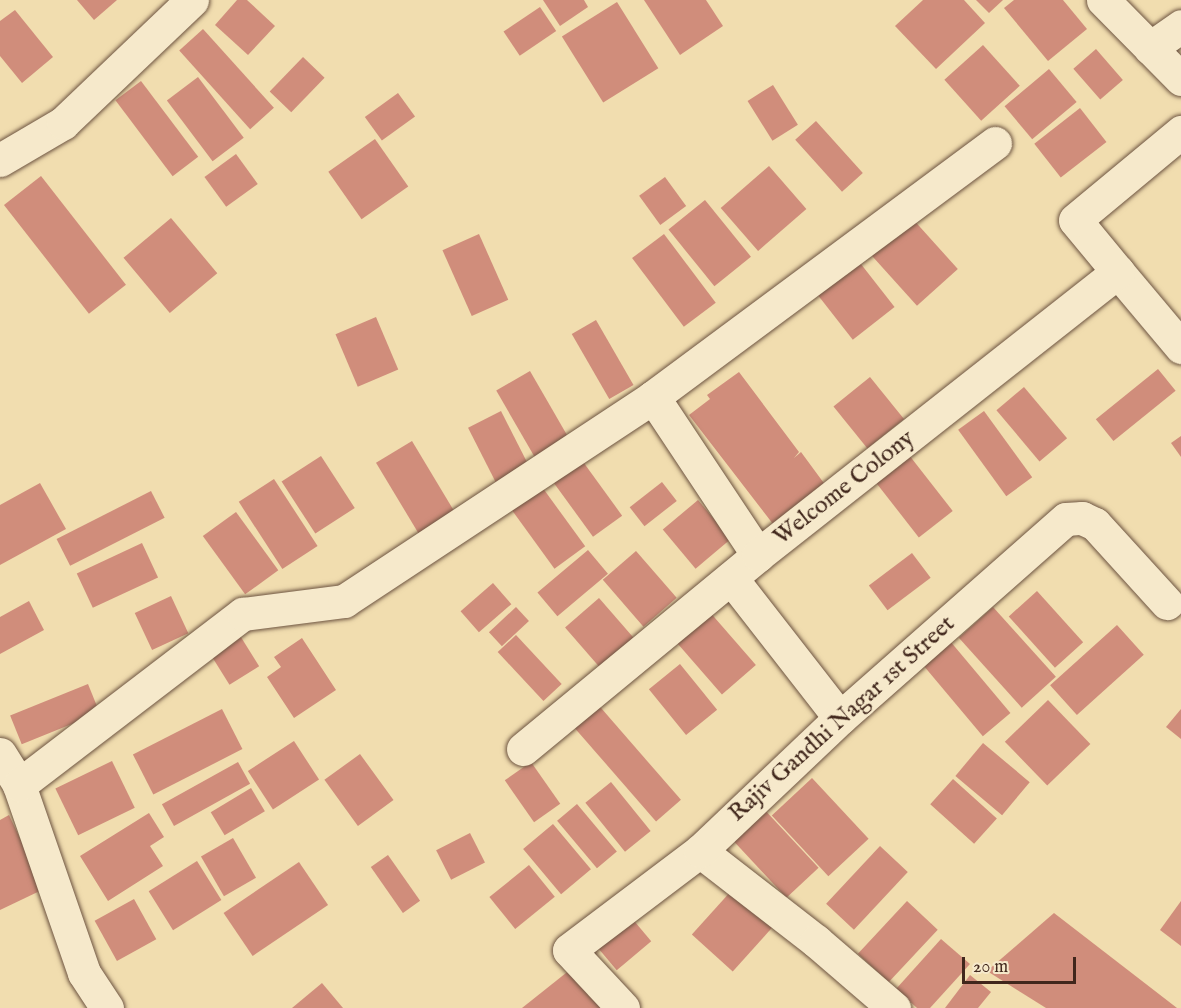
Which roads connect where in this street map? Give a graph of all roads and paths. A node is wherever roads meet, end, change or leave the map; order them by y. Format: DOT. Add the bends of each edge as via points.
graph roads {
  1 [pos="192,0"];
  2 [pos="1103,0"];
  3 [pos="1181,26"];
  4 [pos="1150,48"];
  5 [pos="1181,79"];
  6 [pos="1181,132"];
  7 [pos="995,143"];
  8 [pos="0,160"];
  9 [pos="1118,272"];
  10 [pos="1181,347"];
  11 [pos="653,397"];
  12 [pos="758,555"];
  13 [pos="731,578"];
  14 [pos="1167,603"];
  15 [pos="840,718"];
  16 [pos="523,749"];
  17 [pos="0,754"];
  18 [pos="19,785"];
  19 [pos="700,851"];
  20 [pos="107,1008"];
  21 [pos="623,1008"];
  22 [pos="894,1008"];
  1 -- 8 [label="street" via="63,123"];
  2 -- 4 [label="street"];
  3 -- 4 [label="street"];
  4 -- 5 [label="street"];
  6 -- 9 [label="street" via="1075,220"];
  7 -- 11 [label="street"];
  9 -- 10 [label="street"];
  9 -- 12 [label="street, Welcome Colony"];
  11 -- 12 [label="street, Welcome Colony"];
  11 -- 18 [label="street" via="344,601 243,614"];
  12 -- 13 [label="street"];
  13 -- 15 [label="street"];
  13 -- 16 [label="street"];
  14 -- 15 [label="street, Rajiv Gandhi Nagar 1st Street" via="1095,524 1082,518 1066,519"];
  15 -- 19 [label="street, Rajiv Gandhi Nagar 1st Street"];
  17 -- 18 [label="street"];
  18 -- 20 [label="street" via="84,973"];
  19 -- 21 [label="street, Rajiv Gandhi Nagar 1st Street" via="569,950"];
  19 -- 22 [label="street" via="816,940"];
}
